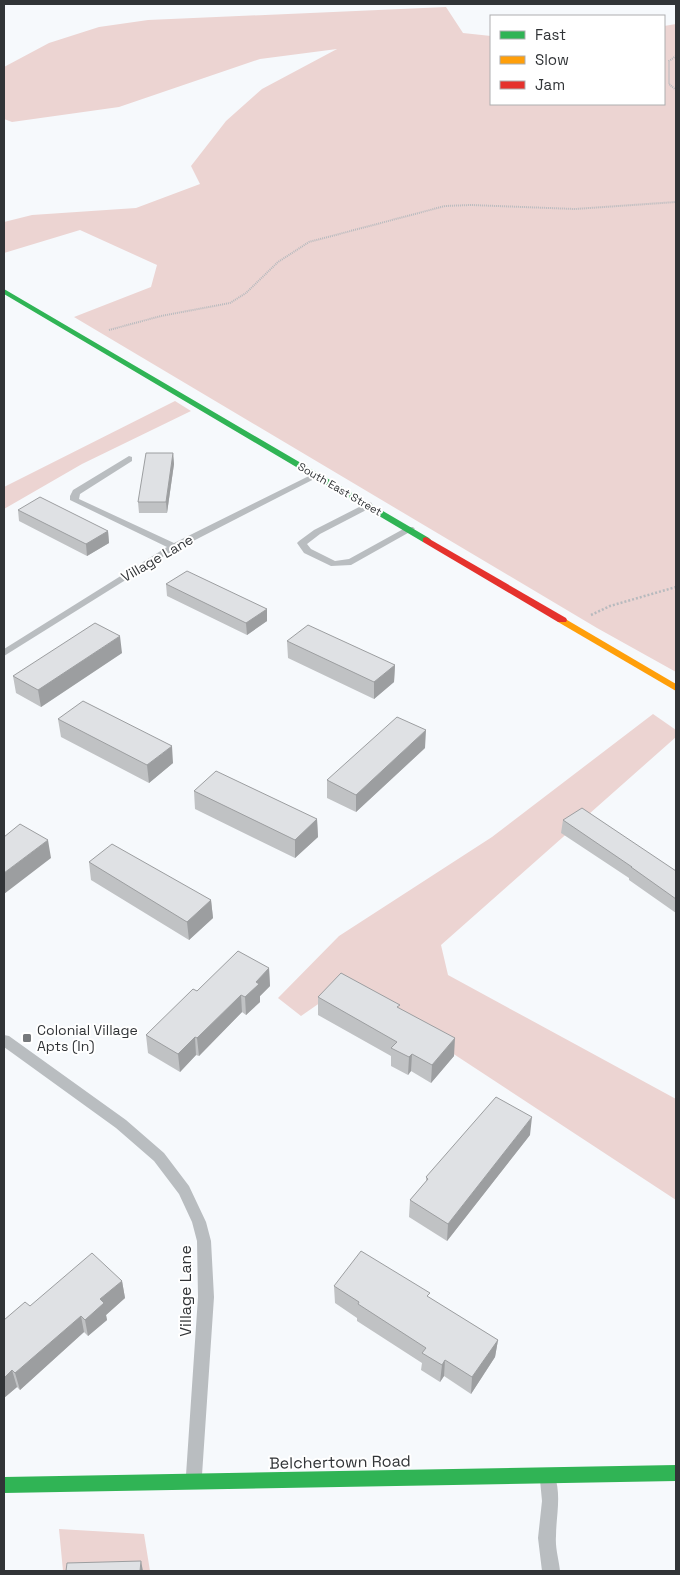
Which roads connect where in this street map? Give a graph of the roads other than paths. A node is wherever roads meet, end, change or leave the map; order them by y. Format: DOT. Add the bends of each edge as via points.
graph roads {
  1 [pos="4,291"];
  2 [pos="129,459"];
  3 [pos="318,476"];
  4 [pos="369,505"];
  5 [pos="410,529"];
  6 [pos="175,547"];
  7 [pos="4,653"];
  8 [pos="676,688"];
  9 [pos="4,1040"];
  10 [pos="676,1472"];
  11 [pos="548,1476"];
  12 [pos="193,1481"];
  13 [pos="4,1485"];
  14 [pos="551,1571"];
  1 -- 3 [label="main road, South East Street"];
  2 -- 6 [label="lane" via="76,492 75,500"];
  3 -- 4 [label="main road, South East Street"];
  3 -- 6 [label="lane, Village Lane"];
  4 -- 5 [label="main road, South East Street"];
  4 -- 5 [label="lane" via="302,543 307,551 334,564 351,562"];
  5 -- 8 [label="main road, South East Street"];
  6 -- 7 [label="lane, Village Lane"];
  9 -- 12 [label="lane, Village Lane" via="121,1124 159,1157 184,1190 199,1222 204,1241 206,1297"];
  10 -- 11 [label="main road, Belchertown Road"];
  11 -- 12 [label="main road, Belchertown Road"];
  11 -- 14 [label="lane" via="547,1538"];
  12 -- 13 [label="main road, Belchertown Road"];
}
